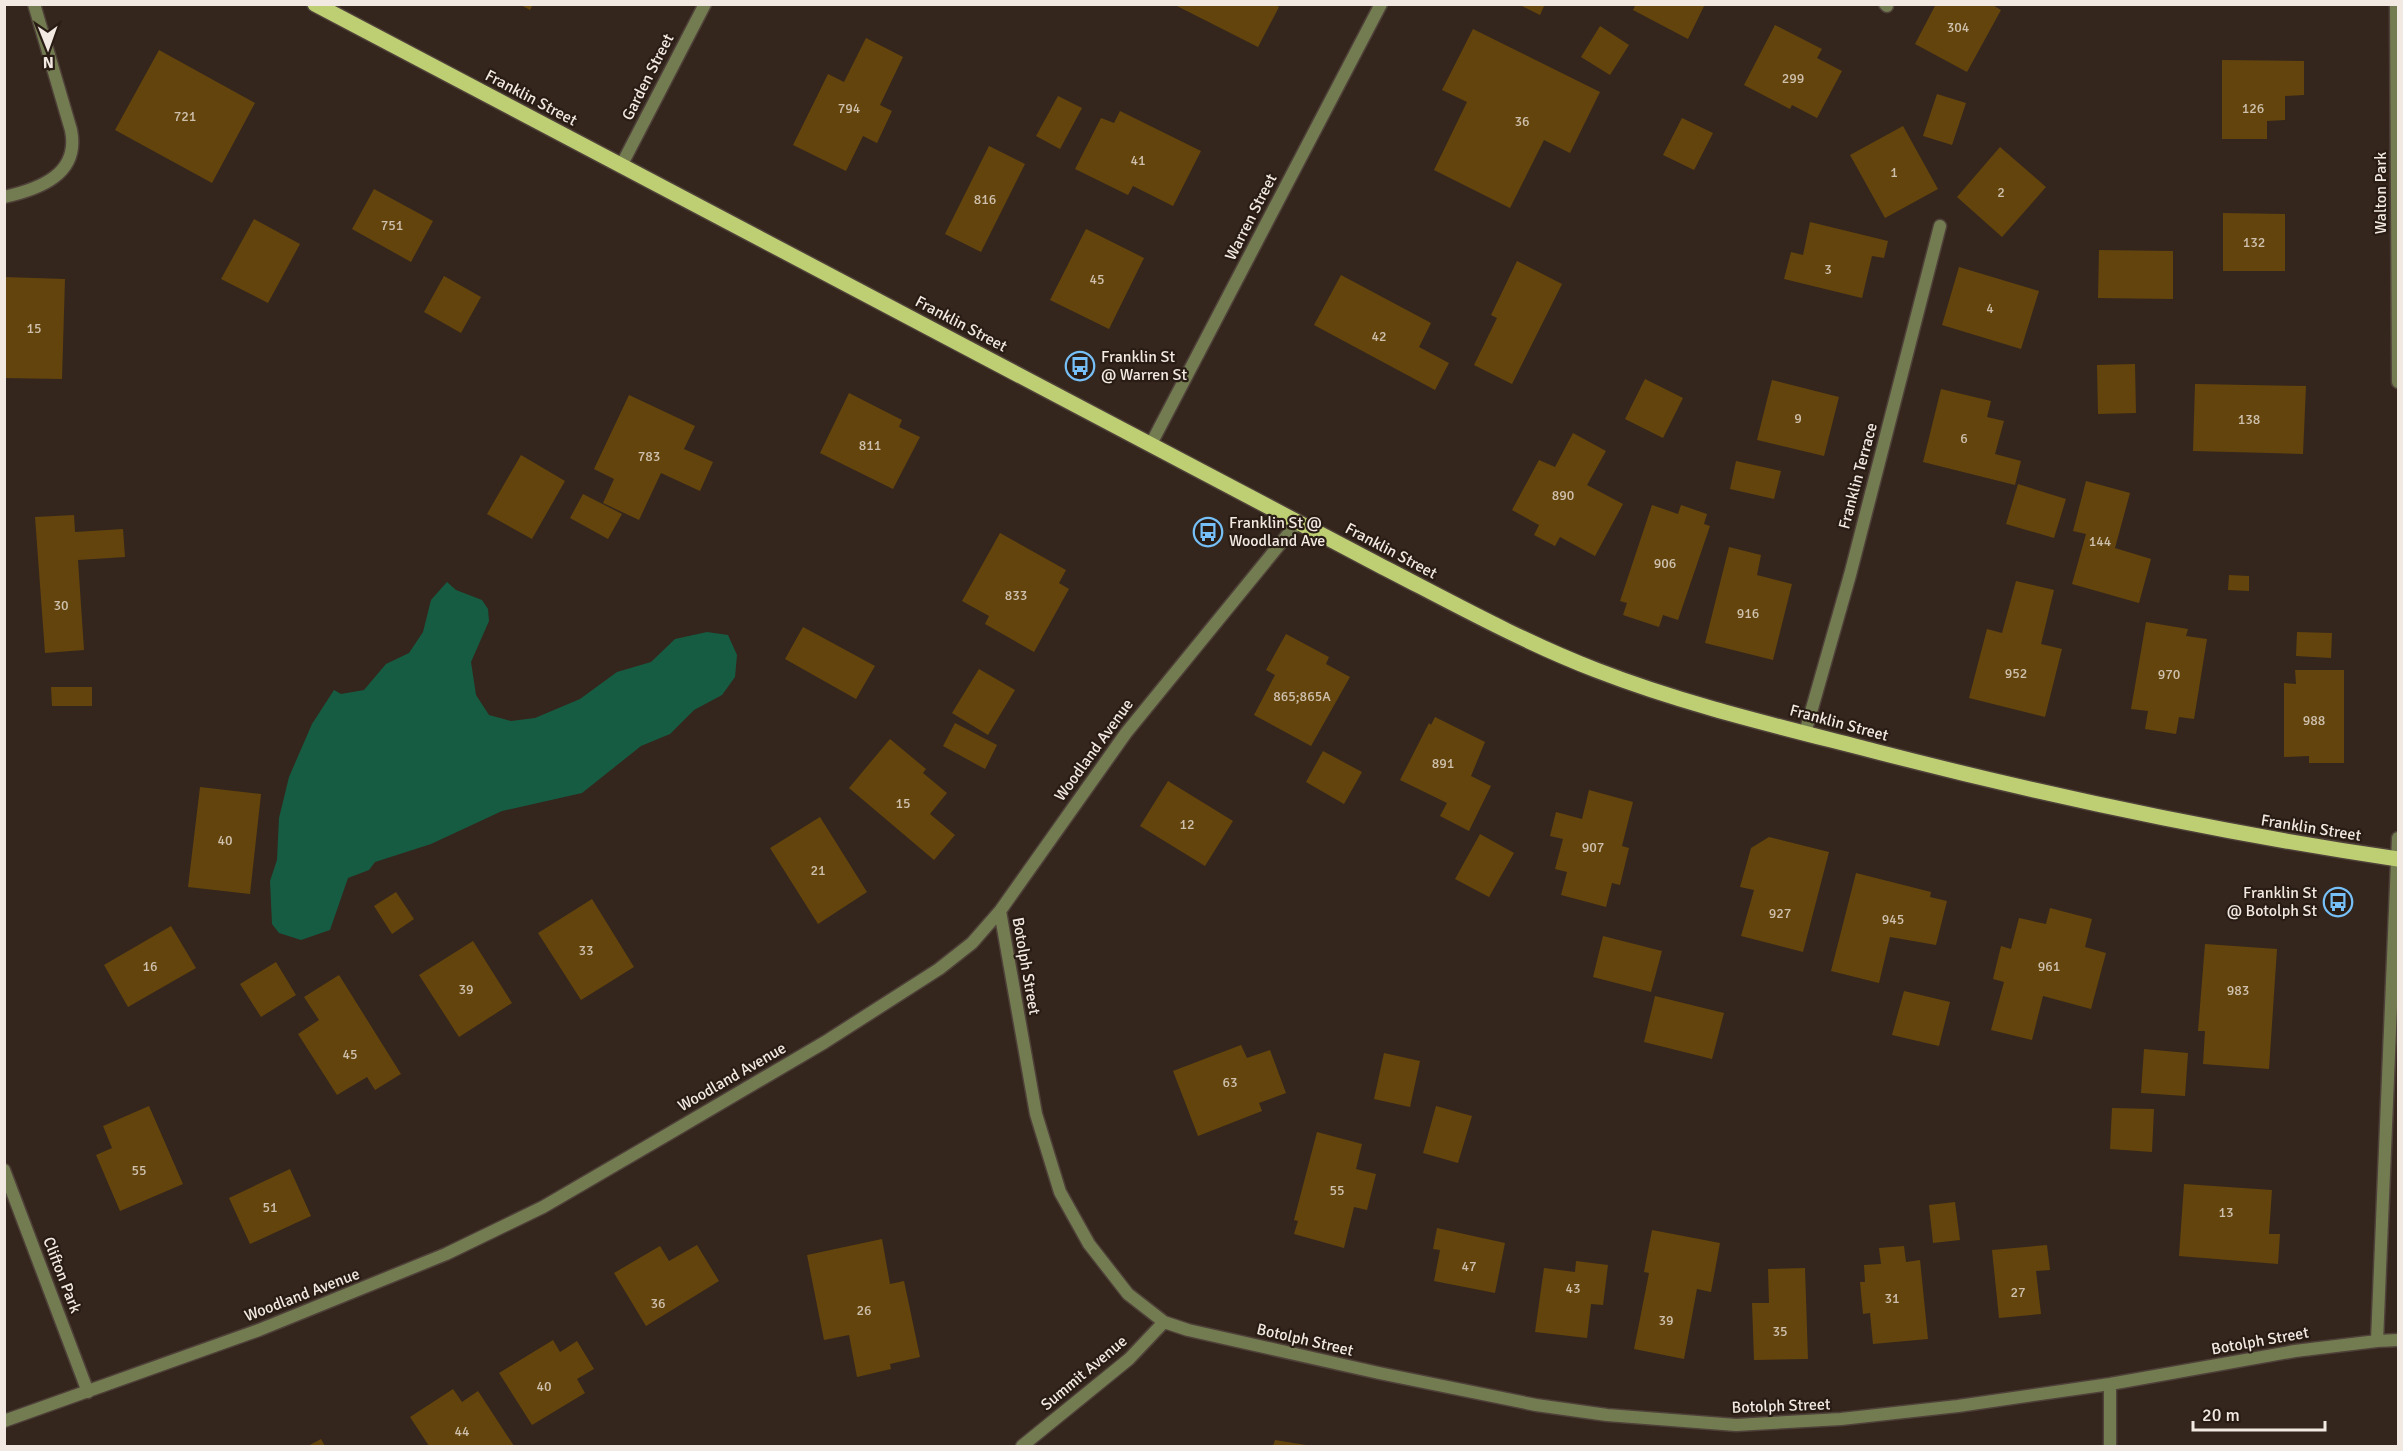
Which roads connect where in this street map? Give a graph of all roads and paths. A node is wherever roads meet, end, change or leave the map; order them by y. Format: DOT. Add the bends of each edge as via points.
graph roads {
  1 [pos="34,4"];
  2 [pos="315,4"];
  3 [pos="705,4"];
  4 [pos="1381,4"];
  5 [pos="2396,4"];
  6 [pos="2397,34"];
  7 [pos="621,165"];
  8 [pos="4,197"];
  9 [pos="1940,226"];
  10 [pos="2398,382"];
  11 [pos="1151,444"];
  12 [pos="1298,522"];
  13 [pos="1805,734"];
  14 [pos="2398,838"];
  15 [pos="2398,859"];
  16 [pos="1000,911"];
  17 [pos="4,1170"];
  18 [pos="1164,1322"];
  19 [pos="2398,1340"];
  20 [pos="2377,1341"];
  21 [pos="2110,1384"];
  22 [pos="88,1392"];
  23 [pos="4,1421"];
  24 [pos="1022,1446"];
  25 [pos="2110,1446"];
  1 -- 8 [label="street" via="71,130 72,147 67,164 48,183"];
  2 -- 7 [label="main road, Franklin Street"];
  3 -- 7 [label="street, Garden Street"];
  4 -- 11 [label="street, Warren Street"];
  5 -- 6 [label="street, Walton Park"];
  6 -- 10 [label="street, Walton Park"];
  7 -- 11 [label="main road, Franklin Street"];
  9 -- 13 [label="street, Franklin Terrace"];
  11 -- 12 [label="main road, Franklin Street"];
  12 -- 13 [label="main road, Franklin Street" via="1553,652 1643,687"];
  12 -- 16 [label="street, Woodland Avenue" via="1126,733"];
  13 -- 15 [label="main road, Franklin Street" via="2044,795 2228,833"];
  14 -- 15 [label="street"];
  15 -- 20 [label="street"];
  16 -- 18 [label="street, Botolph Street" via="1036,1114 1053,1175 1074,1219 1107,1268 1128,1294"];
  16 -- 22 [label="street, Woodland Avenue" via="972,943 895,998 543,1207 352,1294"];
  17 -- 22 [label="street, Clifton Park"];
  18 -- 21 [label="street, Botolph Street" via="1229,1340 1536,1405 1685,1423 1768,1424 1841,1419"];
  18 -- 24 [label="street, Summit Avenue" via="1129,1359"];
  19 -- 20 [label="street, Botolph Street"];
  20 -- 21 [label="street, Botolph Street" via="2295,1351"];
  21 -- 25 [label="street"];
  22 -- 23 [label="street, Woodland Avenue"];
}
